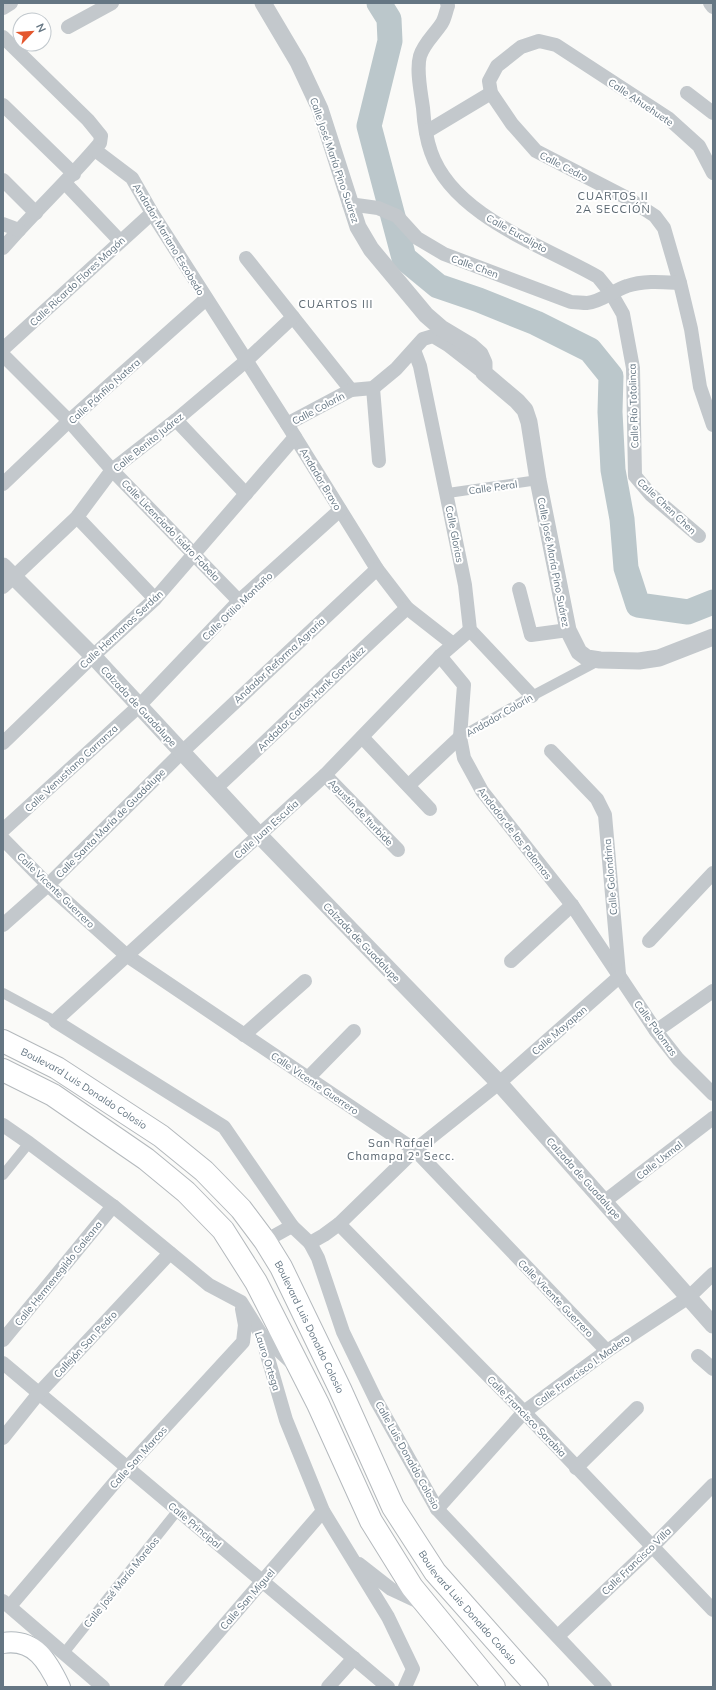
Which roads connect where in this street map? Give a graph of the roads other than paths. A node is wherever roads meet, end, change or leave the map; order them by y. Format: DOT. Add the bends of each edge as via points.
graph roads {
  1 [pos="11,3"];
  2 [pos="112,3"];
  3 [pos="263,3"];
  4 [pos="447,3"];
  5 [pos="710,3"];
  6 [pos="3,8"];
  7 [pos="713,8"];
  8 [pos="68,27"];
  9 [pos="3,37"];
  10 [pos="492,93"];
  11 [pos="687,93"];
  12 [pos="3,105"];
  13 [pos="713,113"];
  14 [pos="426,132"];
  15 [pos="94,150"];
  16 [pos="713,173"];
  17 [pos="69,179"];
  18 [pos="3,180"];
  19 [pos="349,204"];
  20 [pos="36,213"];
  21 [pos="152,213"];
  22 [pos="3,224"];
  23 [pos="19,230"];
  24 [pos="120,241"];
  25 [pos="3,248"];
  26 [pos="246,258"];
  27 [pos="680,282"];
  28 [pos="611,292"];
  29 [pos="206,298"];
  30 [pos="293,316"];
  31 [pos="3,349"];
  32 [pos="414,350"];
  33 [pos="3,355"];
  34 [pos="246,361"];
  35 [pos="484,373"];
  36 [pos="373,388"];
  37 [pos="351,390"];
  38 [pos="176,420"];
  39 [pos="69,421"];
  40 [pos="287,424"];
  41 [pos="713,425"];
  42 [pos="295,437"];
  43 [pos="379,461"];
  44 [pos="112,470"];
  45 [pos="635,476"];
  46 [pos="538,480"];
  47 [pos="3,484"];
  48 [pos="448,493"];
  49 [pos="246,494"];
  50 [pos="340,510"];
  51 [pos="77,517"];
  52 [pos="699,536"];
  53 [pos="194,554"];
  54 [pos="377,569"];
  55 [pos="6,576"];
  56 [pos="518,589"];
  57 [pos="155,600"];
  58 [pos="239,601"];
  59 [pos="407,608"];
  60 [pos="470,630"];
  61 [pos="568,630"];
  62 [pos="713,638"];
  63 [pos="453,644"];
  64 [pos="93,656"];
  65 [pos="440,656"];
  66 [pos="600,660"];
  67 [pos="532,696"];
  68 [pos="139,706"];
  69 [pos="362,737"];
  70 [pos="460,737"];
  71 [pos="3,743"];
  72 [pos="551,751"];
  73 [pos="182,752"];
  74 [pos="325,775"];
  75 [pos="409,785"];
  76 [pos="215,789"];
  77 [pos="430,809"];
  78 [pos="3,830"];
  79 [pos="259,835"];
  80 [pos="3,839"];
  81 [pos="398,850"];
  82 [pos="713,873"];
  83 [pos="48,884"];
  84 [pos="572,905"];
  85 [pos="3,925"];
  86 [pos="649,941"];
  87 [pos="126,955"];
  88 [pos="511,961"];
  89 [pos="619,977"];
  90 [pos="305,981"];
  91 [pos="713,991"];
  92 [pos="3,993"];
  93 [pos="55,1021"];
  94 [pos="354,1031"];
  95 [pos="656,1031"];
  96 [pos="244,1035"];
  97 [pos="3,1041"];
  98 [pos="3,1070"];
  99 [pos="308,1078"];
  100 [pos="499,1083"];
  101 [pos="713,1094"];
  102 [pos="713,1118"];
  103 [pos="3,1126"];
  104 [pos="29,1143"];
  105 [pos="415,1150"];
  106 [pos="3,1175"];
  107 [pos="605,1201"];
  108 [pos="113,1206"];
  109 [pos="339,1224"];
  110 [pos="292,1226"];
  111 [pos="265,1241"];
  112 [pos="310,1243"];
  113 [pos="170,1253"];
  114 [pos="713,1274"];
  115 [pos="689,1297"];
  116 [pos="241,1302"];
  117 [pos="713,1325"];
  118 [pos="261,1334"];
  119 [pos="3,1340"];
  120 [pos="606,1351"];
  121 [pos="698,1356"];
  122 [pos="3,1363"];
  123 [pos="713,1369"];
  124 [pos="303,1374"];
  125 [pos="39,1393"];
  126 [pos="638,1408"];
  127 [pos="524,1412"];
  128 [pos="3,1438"];
  129 [pos="127,1468"];
  130 [pos="576,1468"];
  131 [pos="713,1485"];
  132 [pos="437,1509"];
  133 [pos="178,1510"];
  134 [pos="323,1511"];
  135 [pos="652,1547"];
  136 [pos="351,1557"];
  137 [pos="262,1581"];
  138 [pos="7,1603"];
  139 [pos="427,1606"];
  140 [pos="712,1607"];
  141 [pos="29,1635"];
  142 [pos="558,1636"];
  143 [pos="3,1642"];
  144 [pos="64,1654"];
  145 [pos="354,1658"];
  146 [pos="60,1687"];
  147 [pos="102,1687"];
  148 [pos="171,1687"];
  149 [pos="328,1687"];
  150 [pos="388,1687"];
  151 [pos="405,1687"];
  152 [pos="494,1687"];
  153 [pos="537,1687"];
  154 [pos="605,1687"];
  1 -- 6 [label="street"];
  2 -- 8 [label="street"];
  3 -- 19 [label="street, Calle José María Pino Suárez" via="298,62 320,109"];
  4 -- 14 [label="street, Calle Eucalipto" via="442,22 420,56 419,76"];
  5 -- 7 [label="street"];
  9 -- 15 [label="street" via="88,120 100,136 100,143"];
  10 -- 14 [label="street"];
  10 -- 16 [label="street, Calle Ahuehuete" via="489,81 497,66 521,48 539,41 556,45 668,118 698,146"];
  10 -- 27 [label="street, Calle Cedro" via="512,124 536,151 629,199 655,216 664,228"];
  11 -- 13 [label="street"];
  12 -- 17 [label="street"];
  14 -- 28 [label="street, Calle Eucalipto" via="432,154 446,180 465,200 491,220 598,277"];
  15 -- 17 [label="street"];
  15 -- 21 [label="street, Andador Mariano Escobedo" via="132,178"];
  17 -- 20 [label="street"];
  17 -- 24 [label="street"];
  18 -- 20 [label="street"];
  19 -- 28 [label="street, Calle Chen" via="378,208 397,216 417,238 444,254 571,302 587,303"];
  19 -- 35 [label="street, Calle José María Pino Suárez" via="358,227 371,249 426,315 480,354 484,363"];
  20 -- 23 [label="street"];
  21 -- 24 [label="street, Calle Ricardo Flores Magón"];
  21 -- 29 [label="street, Andador Mariano Escobedo"];
  22 -- 23 [label="street"];
  23 -- 25 [label="street"];
  24 -- 31 [label="street, Calle Ricardo Flores Magón"];
  26 -- 30 [label="street"];
  27 -- 28 [label="street, Calle Chen" via="657,281 628,285"];
  27 -- 41 [label="street, Calle Cedro" via="700,387"];
  28 -- 45 [label="street, Calle Río Totolinca" via="624,314 633,368"];
  29 -- 34 [label="street, Andador Bravo"];
  29 -- 39 [label="street, Calle Pánfilo Natera"];
  30 -- 34 [label="street, Calle Benito Juárez"];
  30 -- 37 [label="street"];
  32 -- 35 [label="street, Calle José María Pino Suárez" via="423,339 433,336 448,344"];
  32 -- 36 [label="street"];
  32 -- 48 [label="street, Calle Glorias" via="420,366"];
  33 -- 39 [label="street, Calle Licenciado Isidro Fabela"];
  34 -- 38 [label="street, Calle Benito Juárez"];
  34 -- 40 [label="street, Andador Bravo"];
  35 -- 46 [label="street, Calle José María Pino Suárez" via="525,410"];
  36 -- 37 [label="street, Calle Colorín"];
  36 -- 43 [label="street"];
  37 -- 40 [label="street, Calle Colorín"];
  38 -- 44 [label="street, Calle Benito Juárez"];
  38 -- 49 [label="street"];
  39 -- 44 [label="street, Calle Licenciado Isidro Fabela"];
  39 -- 47 [label="street, Calle Pánfilo Natera"];
  40 -- 42 [label="street, Andador Bravo"];
  42 -- 49 [label="street, Calle Hermanos Serdán"];
  42 -- 50 [label="street, Andador Bravo"];
  44 -- 51 [label="street, Calle Benito Juárez"];
  44 -- 53 [label="street, Calle Licenciado Isidro Fabela"];
  45 -- 52 [label="street, Calle Chen Chen" via="651,494"];
  46 -- 48 [label="street, Calle Peral"];
  46 -- 61 [label="street, Calle José María Pino Suárez"];
  48 -- 60 [label="street, Calle Glorias" via="465,585"];
  49 -- 53 [label="street, Calle Hermanos Serdán"];
  50 -- 54 [label="street, Andador Bravo"];
  50 -- 58 [label="street, Calle Otilio Montaño"];
  51 -- 55 [label="street, Calle Benito Juárez"];
  51 -- 57 [label="street"];
  53 -- 57 [label="street, Calle Hermanos Serdán"];
  53 -- 58 [label="street, Calle Licenciado Isidro Fabela"];
  54 -- 59 [label="street, Andador Bravo"];
  54 -- 73 [label="street, Andador Reforma Agraria"];
  55 -- 64 [label="street, Calzada de Guadalupe"];
  56 -- 61 [label="street" via="532,635"];
  57 -- 64 [label="street, Calle Hermanos Serdán"];
  58 -- 68 [label="street, Calle Otilio Montaño"];
  59 -- 63 [label="street, Andador Bravo"];
  59 -- 76 [label="street, Andador Carlos Hank González"];
  60 -- 63 [label="street, Calle Juan Escutia"];
  60 -- 67 [label="street"];
  61 -- 66 [label="street, Calle José María Pino Suárez" via="579,652 587,658"];
  62 -- 66 [label="street, Calle José María Pino Suárez" via="660,658 639,661"];
  63 -- 65 [label="street, Calle Juan Escutia"];
  64 -- 68 [label="street, Calzada de Guadalupe"];
  64 -- 71 [label="street, Calle Hermanos Serdán"];
  65 -- 69 [label="street, Calle Juan Escutia"];
  65 -- 70 [label="street, Andador de las Palomas" via="464,685"];
  66 -- 67 [label="street, Andador Colorín"];
  67 -- 70 [label="street, Andador Colorín"];
  68 -- 73 [label="street, Calzada de Guadalupe"];
  68 -- 78 [label="street, Calle Venustiano Carranza"];
  69 -- 74 [label="street, Calle Juan Escutia"];
  69 -- 75 [label="street"];
  70 -- 75 [label="street, Andador Colorín"];
  70 -- 84 [label="street, Andador de las Palomas" via="464,758 482,791"];
  72 -- 89 [label="street, Calle Golondrina" via="597,799 605,815"];
  73 -- 76 [label="street, Calzada de Guadalupe"];
  73 -- 83 [label="street, Calle Santa María de Guadalupe"];
  74 -- 79 [label="street, Calle Juan Escutia"];
  74 -- 81 [label="street, Agustín de Iturbide"];
  75 -- 77 [label="street"];
  76 -- 79 [label="street, Calzada de Guadalupe"];
  79 -- 87 [label="street, Calle Juan Escutia"];
  79 -- 100 [label="street, Calzada de Guadalupe"];
  80 -- 83 [label="street, Calle Vicente Guerrero"];
  82 -- 86 [label="street"];
  83 -- 85 [label="street, Calle Santa María de Guadalupe"];
  83 -- 87 [label="street, Calle Vicente Guerrero"];
  84 -- 88 [label="street"];
  84 -- 89 [label="street, Andador de las Palomas"];
  87 -- 93 [label="street, Calle Juan Escutia"];
  87 -- 96 [label="street, Calle Vicente Guerrero"];
  89 -- 95 [label="street, Calle Palomas"];
  89 -- 100 [label="street, Calle Mayapan"];
  90 -- 96 [label="street"];
  91 -- 95 [label="street"];
  92 -- 93 [label="street"];
  93 -- 110 [label="street, Calle Luis Donaldo Colosio" via="224,1127"];
  94 -- 99 [label="street"];
  95 -- 101 [label="street, Calle Palomas" via="678,1059"];
  96 -- 99 [label="street, Calle Vicente Guerrero"];
  97 -- 111 [label="highway, Boulevard Luis Donaldo Colosio" via="57,1068 160,1136 204,1171 241,1209"];
  98 -- 124 [label="highway" via="53,1095 146,1159 186,1192 224,1230 256,1282"];
  99 -- 105 [label="street, Calle Vicente Guerrero"];
  100 -- 105 [label="street, Calle Mayapan"];
  100 -- 107 [label="street, Calzada de Guadalupe"];
  102 -- 107 [label="street, Calle Uxmal"];
  103 -- 104 [label="street"];
  104 -- 106 [label="street"];
  104 -- 108 [label="street"];
  105 -- 109 [label="street, Calle Mayapan"];
  105 -- 120 [label="street, Calle Vicente Guerrero"];
  107 -- 115 [label="street, Calzada de Guadalupe"];
  108 -- 113 [label="street"];
  108 -- 119 [label="street, Calle Hermenegildo Galeana"];
  109 -- 112 [label="street, Calle Mayapan"];
  109 -- 127 [label="street, Calle Francisco Sarabia"];
  110 -- 111 [label="street"];
  110 -- 112 [label="street, Calle Luis Donaldo Colosio"];
  111 -- 153 [label="highway, Boulevard Luis Donaldo Colosio" via="340,1389 392,1507 435,1572"];
  112 -- 132 [label="street, Calle Luis Donaldo Colosio" via="318,1258 343,1332 376,1400"];
  113 -- 116 [label="street" via="209,1285"];
  113 -- 125 [label="street, Callejón San Pedro"];
  114 -- 115 [label="street, Calle Francisco I. Madero"];
  115 -- 117 [label="street, Calzada de Guadalupe"];
  115 -- 120 [label="street, Calle Francisco I. Madero"];
  116 -- 118 [label="street, Lauro Ortega"];
  116 -- 129 [label="street, Calle San Marcos" via="245,1325 243,1342"];
  118 -- 124 [label="street"];
  118 -- 134 [label="street, Lauro Ortega" via="286,1420"];
  120 -- 127 [label="street, Calle Francisco I. Madero"];
  121 -- 123 [label="street"];
  122 -- 125 [label="street, Calle Principal"];
  124 -- 139 [label="highway" via="371,1521 412,1587"];
  125 -- 128 [label="street, Callejón San Pedro"];
  125 -- 129 [label="street, Calle Principal"];
  126 -- 130 [label="street"];
  127 -- 130 [label="street, Calle Francisco Sarabia"];
  127 -- 132 [label="street, Calle Francisco I. Madero"];
  129 -- 133 [label="street, Calle Principal"];
  129 -- 138 [label="street, Calle San Marcos"];
  130 -- 135 [label="street, Calle Francisco Sarabia"];
  131 -- 135 [label="street, Calle Francisco Villa"];
  132 -- 142 [label="street, Calle Luis Donaldo Colosio"];
  133 -- 137 [label="street, Calle Principal"];
  133 -- 144 [label="street, Calle José María Morelos"];
  134 -- 136 [label="street, Lauro Ortega"];
  134 -- 137 [label="street, Calle San Miguel"];
  135 -- 140 [label="street, Calle Francisco Sarabia"];
  135 -- 142 [label="street, Calle Francisco Villa"];
  136 -- 139 [label="street" via="391,1589"];
  136 -- 151 [label="street, Lauro Ortega" via="388,1617 413,1669"];
  137 -- 145 [label="street, Calle Principal"];
  137 -- 148 [label="street, Calle San Miguel"];
  138 -- 141 [label="street"];
  139 -- 152 [label="highway"];
  141 -- 143 [label="main road"];
  141 -- 144 [label="street"];
  141 -- 146 [label="main road"];
  142 -- 154 [label="street, Calle Luis Donaldo Colosio"];
  144 -- 147 [label="street"];
  145 -- 149 [label="street"];
  145 -- 150 [label="street, Calle Principal"];
}
